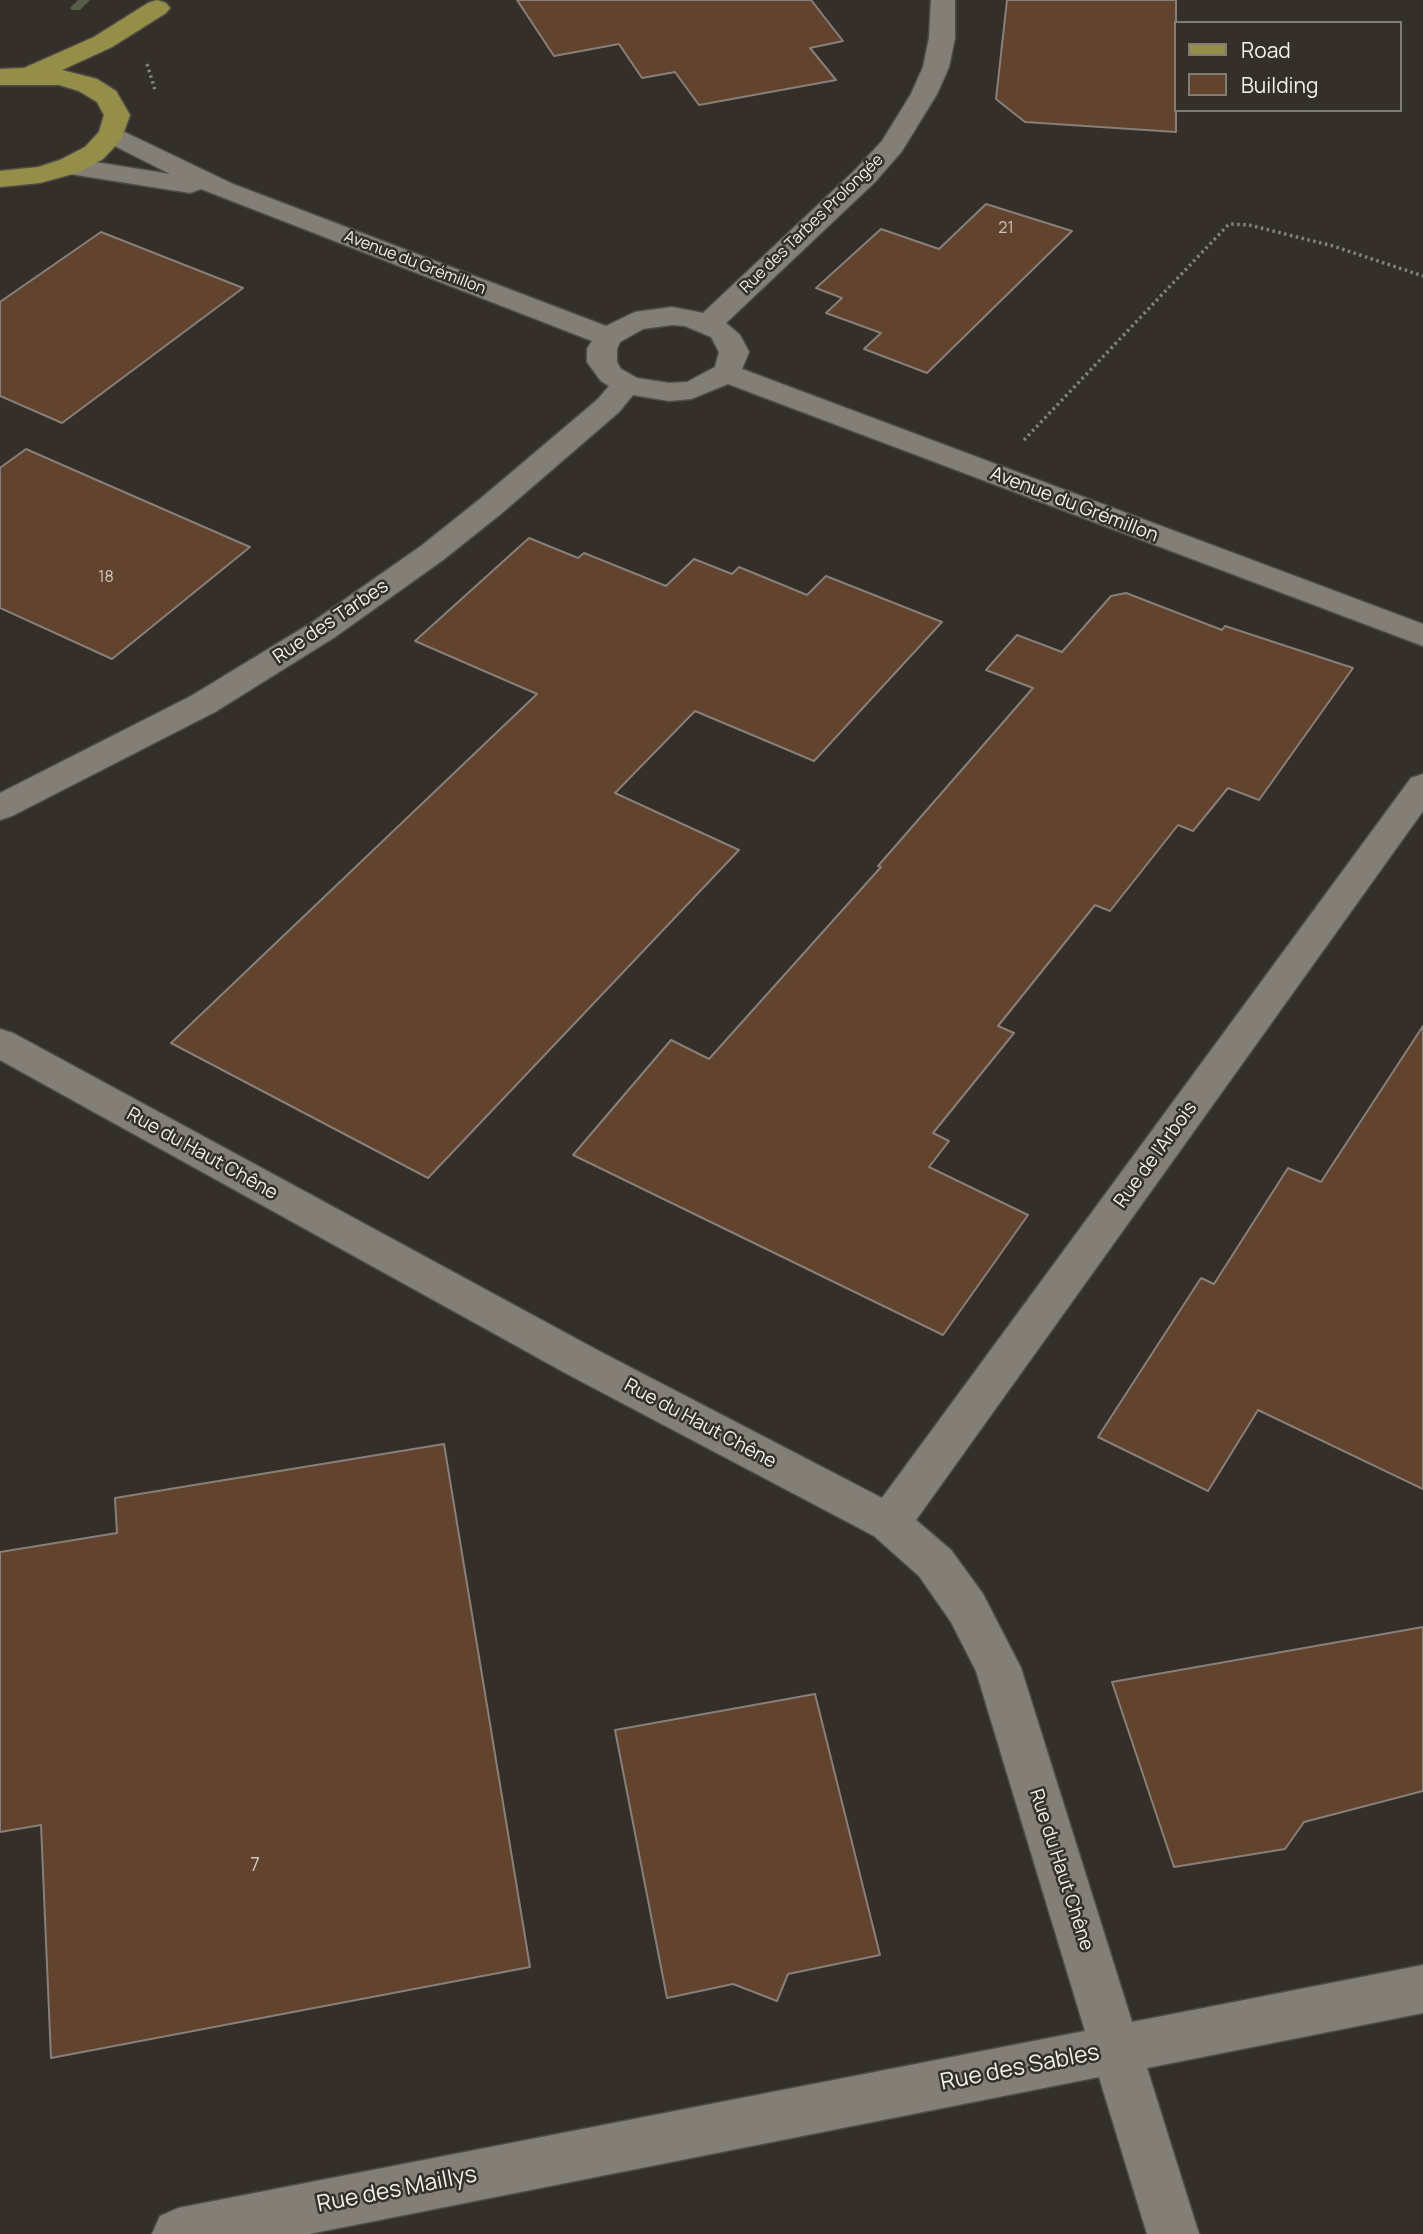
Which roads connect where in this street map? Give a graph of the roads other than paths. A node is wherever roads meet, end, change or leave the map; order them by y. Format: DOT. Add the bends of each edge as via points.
graph roads {
  1 [pos="943,0"];
  2 [pos="161,4"];
  3 [pos="29,75"];
  4 [pos="0,77"];
  5 [pos="107,97"];
  6 [pos="112,134"];
  7 [pos="70,166"];
  8 [pos="0,179"];
  9 [pos="223,190"];
  10 [pos="708,324"];
  11 [pos="608,337"];
  12 [pos="724,373"];
  13 [pos="627,384"];
  14 [pos="1423,636"];
  15 [pos="1423,786"];
  16 [pos="0,808"];
  17 [pos="0,1043"];
  18 [pos="889,1523"];
  19 [pos="1423,1989"];
  20 [pos="1118,2050"];
  21 [pos="616,2146"];
  22 [pos="178,2234"];
  23 [pos="1173,2234"];
  1 -- 10 [label="street, Rue des Tarbes Prolongée" via="936,67 893,145 866,176"];
  2 -- 3 [label="main road" via="103,42"];
  2 -- 5 [label="main road" via="118,66"];
  3 -- 4 [label="main road"];
  3 -- 5 [label="main road" via="79,82"];
  5 -- 6 [label="main road" via="117,115"];
  6 -- 7 [label="main road" via="94,153"];
  6 -- 9 [label="street, Avenue du Grémillon"];
  7 -- 8 [label="main road"];
  7 -- 9 [label="street, Avenue du Grémillon"];
  9 -- 11 [label="street, Avenue du Grémillon"];
  10 -- 11 [label="street" via="653,317 619,328"];
  10 -- 12 [label="street" via="722,331 734,352"];
  11 -- 13 [label="street" via="602,362 611,375"];
  12 -- 13 [label="street" via="691,390 647,390"];
  12 -- 14 [label="street, Avenue du Grémillon"];
  13 -- 16 [label="street, Rue des Tarbes" via="608,406 491,506 323,630 203,704"];
  15 -- 18 [label="street, Rue de l'Arbois"];
  17 -- 18 [label="street, Rue du Haut Chêne" via="572,1356"];
  18 -- 20 [label="street, Rue du Haut Chêne" via="935,1563 967,1608 998,1668"];
  19 -- 20 [label="street, Rue des Sables"];
  20 -- 21 [label="street, Rue des Sables"];
  20 -- 23 [label="street, Rue du Haut Chêne"];
  21 -- 22 [label="street, Rue des Maillys"];
}
